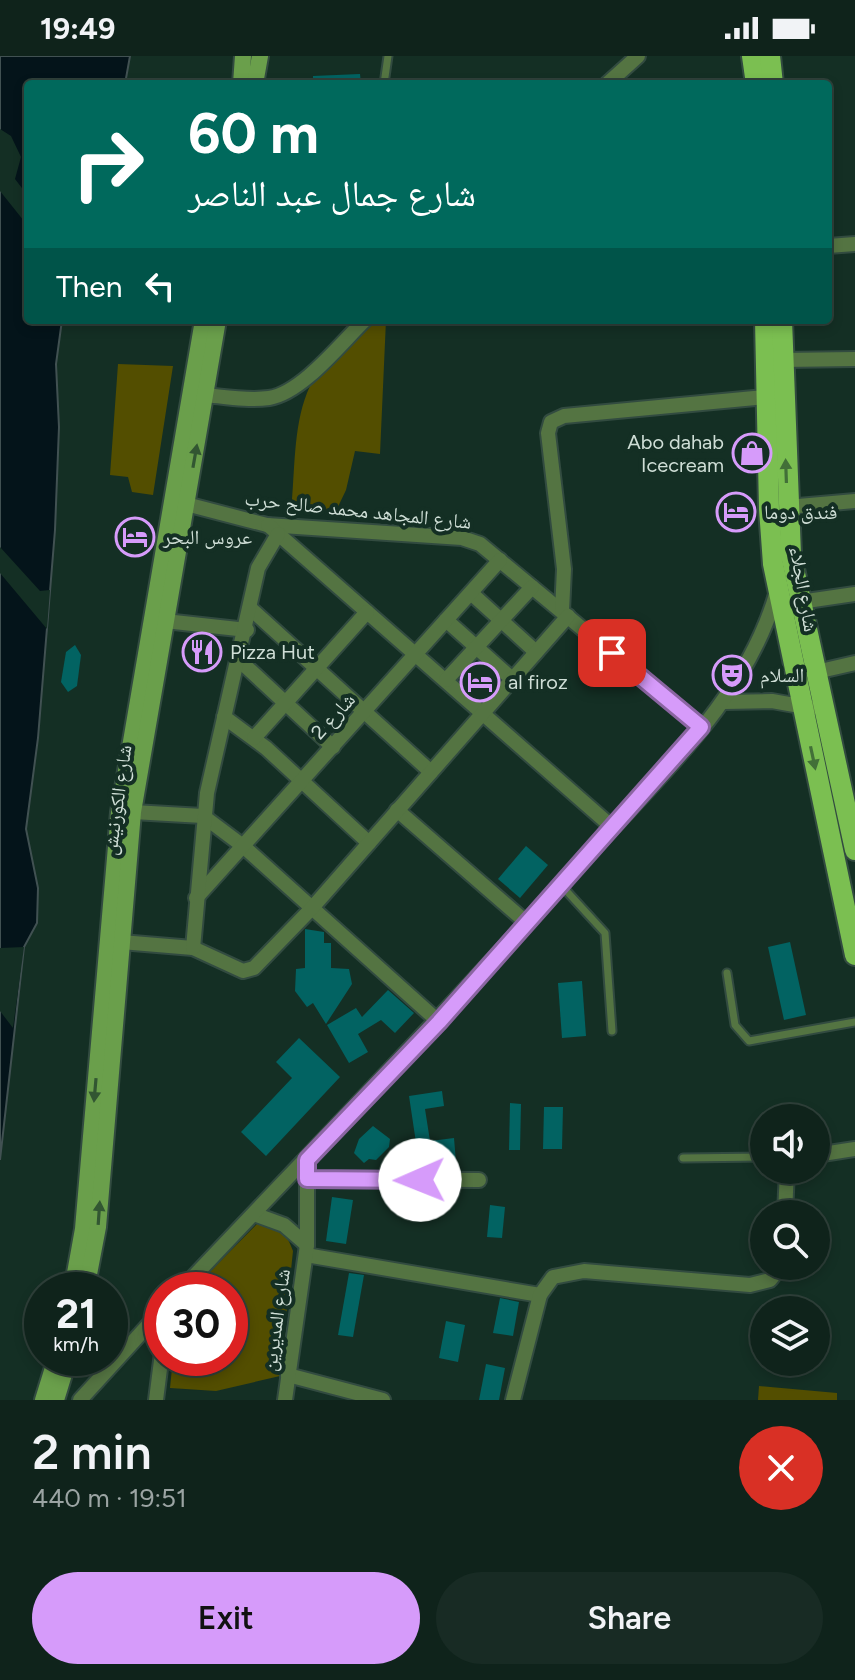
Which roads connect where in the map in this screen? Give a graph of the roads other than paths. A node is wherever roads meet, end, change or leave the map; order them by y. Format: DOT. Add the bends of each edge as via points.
graph roads {
  1 [pos="243,56"];
  2 [pos="260,56"];
  3 [pos="388,56"];
  4 [pos="638,56"];
  5 [pos="752,56"];
  6 [pos="770,56"];
  7 [pos="241,80"];
  8 [pos="256,80"];
  9 [pos="385,80"];
  10 [pos="611,80"];
  11 [pos="755,80"];
  12 [pos="773,80"];
  13 [pos="855,244"];
  14 [pos="832,246"];
  15 [pos="202,324"];
  16 [pos="217,324"];
  17 [pos="361,324"];
  18 [pos="765,324"];
  19 [pos="782,324"];
  20 [pos="855,359"];
  21 [pos="782,360"];
  22 [pos="206,395"];
  23 [pos="765,397"];
  24 [pos="855,501"];
  25 [pos="186,504"];
  26 [pos="787,507"];
  27 [pos="273,529"];
  28 [pos="500,560"];
  29 [pos="532,587"];
  30 [pos="777,591"];
  31 [pos="471,593"];
  32 [pos="855,594"];
  33 [pos="800,602"];
  34 [pos="251,609"];
  35 [pos="367,612"];
  36 [pos="565,614"];
  37 [pos="446,620"];
  38 [pos="165,621"];
  39 [pos="501,621"];
  40 [pos="247,630"];
  41 [pos="477,647"];
  42 [pos="536,652"];
  43 [pos="416,654"];
  44 [pos="239,660"];
  45 [pos="855,663"];
  46 [pos="317,668"];
  47 [pos="816,672"];
  48 [pos="512,679"];
  49 [pos="446,680"];
  50 [pos="724,702"];
  51 [pos="285,703"];
  52 [pos="802,706"];
  53 [pos="364,712"];
  54 [pos="483,713"];
  55 [pos="826,713"];
  56 [pos="224,717"];
  57 [pos="701,727"];
  58 [pos="254,738"];
  59 [pos="333,747"];
  60 [pos="431,772"];
  61 [pos="301,782"];
  62 [pos="397,810"];
  63 [pos="133,812"];
  64 [pos="203,816"];
  65 [pos="612,827"];
  66 [pos="369,843"];
  67 [pos="243,846"];
  68 [pos="855,848"];
  69 [pos="561,885"];
  70 [pos="196,898"];
  71 [pos="312,908"];
  72 [pos="527,923"];
  73 [pos="121,942"];
  74 [pos="193,948"];
  75 [pos="855,955"];
  76 [pos="727,973"];
  77 [pos="439,1022"];
  78 [pos="855,1022"];
  79 [pos="612,1031"];
  80 [pos="855,1149"];
  81 [pos="830,1153"];
  82 [pos="750,1157"];
  83 [pos="683,1158"];
  84 [pos="307,1160"];
  85 [pos="307,1179"];
  86 [pos="479,1180"];
  87 [pos="254,1214"];
  88 [pos="307,1250"];
  89 [pos="75,1272"];
  90 [pos="89,1272"];
  91 [pos="198,1272"];
  92 [pos="770,1280"];
  93 [pos="540,1295"];
  94 [pos="144,1327"];
  95 [pos="128,1343"];
  96 [pos="288,1375"];
  97 [pos="50,1376"];
  98 [pos="63,1376"];
  99 [pos="99,1376"];
  100 [pos="159,1376"];
  101 [pos="43,1400"];
  102 [pos="56,1400"];
  103 [pos="80,1400"];
  104 [pos="156,1400"];
  105 [pos="285,1400"];
  106 [pos="383,1400"];
  107 [pos="513,1400"];
  1 -- 7 [label="street"];
  2 -- 8 [label="street"];
  3 -- 9 [label="lane"];
  4 -- 10 [label="street"];
  5 -- 11 [label="main road"];
  6 -- 12 [label="main road"];
  13 -- 14 [label="street"];
  15 -- 89 [label="street, شارع الكورنيش, one-way" via="119,812"];
  16 -- 22 [label="street, شارع الكورنيش"];
  17 -- 22 [label="street" via="280,396"];
  18 -- 23 [label="main road, شارع الجلاء"];
  19 -- 21 [label="main road, شارع الجلاء"];
  20 -- 21 [label="street"];
  26 -- 21 [label="main road, شارع الجلاء, one-way"];
  25 -- 22 [label="street, شارع الكورنيش, one-way"];
  23 -- 30 [label="main road, شارع الجلاء"];
  23 -- 36 [label="street" via="564,416 551,422"];
  24 -- 26 [label="street"];
  25 -- 27 [label="street, شارع المجاهد محمد صالح حرب"];
  25 -- 38 [label="street, شارع الكورنيش"];
  26 -- 33 [label="main road, شارع الجلاء"];
  27 -- 28 [label="street, شارع المجاهد محمد صالح حرب" via="462,538"];
  27 -- 34 [label="street"];
  27 -- 35 [label="street"];
  28 -- 29 [label="street, شارع المجاهد محمد صالح حرب"];
  28 -- 31 [label="street, شارع 2"];
  29 -- 36 [label="street, شارع المجاهد محمد صالح حرب"];
  29 -- 39 [label="street"];
  30 -- 50 [label="street" via="756,651"];
  30 -- 52 [label="main road, شارع الجلاء"];
  31 -- 37 [label="street, شارع 2"];
  31 -- 39 [label="street"];
  32 -- 33 [label="street"];
  33 -- 47 [label="main road, شارع الجلاء"];
  34 -- 40 [label="street"];
  34 -- 46 [label="street"];
  35 -- 43 [label="street"];
  35 -- 46 [label="street"];
  36 -- 42 [label="street"];
  36 -- 57 [label="street, شارع المجاهد محمد صالح حرب"];
  37 -- 41 [label="street"];
  37 -- 43 [label="street, شارع 2"];
  38 -- 40 [label="street"];
  38 -- 63 [label="street, شارع الكورنيش"];
  39 -- 41 [label="street"];
  39 -- 42 [label="street"];
  40 -- 44 [label="street"];
  41 -- 48 [label="street"];
  41 -- 49 [label="street"];
  42 -- 48 [label="street"];
  43 -- 49 [label="street"];
  43 -- 53 [label="street, شارع 2"];
  44 -- 51 [label="street"];
  44 -- 56 [label="street"];
  45 -- 47 [label="street"];
  46 -- 51 [label="street"];
  46 -- 53 [label="street"];
  47 -- 55 [label="main road, شارع الجلاء"];
  48 -- 54 [label="street"];
  49 -- 54 [label="street"];
  50 -- 52 [label="street"];
  50 -- 57 [label="street"];
  51 -- 58 [label="street"];
  51 -- 59 [label="street"];
  52 -- 55 [label="street"];
  52 -- 75 [label="main road, شارع الجلاء, one-way"];
  53 -- 59 [label="street, شارع 2"];
  53 -- 60 [label="street"];
  54 -- 60 [label="street"];
  54 -- 65 [label="street"];
  55 -- 68 [label="main road, شارع الجلاء"];
  56 -- 58 [label="street"];
  56 -- 64 [label="street"];
  57 -- 65 [label="street"];
  58 -- 61 [label="street"];
  59 -- 61 [label="street, شارع 2"];
  60 -- 62 [label="street"];
  61 -- 66 [label="street"];
  61 -- 67 [label="street, شارع 2"];
  62 -- 66 [label="street"];
  62 -- 72 [label="street"];
  63 -- 64 [label="street"];
  63 -- 73 [label="street, شارع الكورنيش"];
  64 -- 67 [label="street"];
  64 -- 70 [label="street"];
  65 -- 69 [label="street"];
  66 -- 71 [label="street"];
  67 -- 70 [label="street, شارع 2"];
  67 -- 71 [label="street"];
  69 -- 72 [label="street"];
  69 -- 79 [label="lane" via="605,933"];
  70 -- 74 [label="street"];
  71 -- 74 [label="street" via="249,970"];
  71 -- 77 [label="street"];
  72 -- 77 [label="street"];
  73 -- 74 [label="street"];
  90 -- 73 [label="street, شارع الكورنيش, one-way" via="98,1227"];
  76 -- 78 [label="lane" via="735,1025 749,1041"];
  77 -- 84 [label="street"];
  80 -- 81 [label="street"];
  82 -- 83 [label="lane"];
  84 -- 85 [label="street, شارع المديرين"];
  84 -- 87 [label="street"];
  85 -- 86 [label="street"];
  85 -- 88 [label="street, شارع المديرين"];
  87 -- 88 [label="street, شارع المديرين" via="284,1225"];
  87 -- 91 [label="street"];
  88 -- 93 [label="street"];
  88 -- 96 [label="street, شارع المديرين"];
  92 -- 93 [label="street" via="750,1285 572,1271 553,1277"];
  93 -- 107 [label="street"];
  94 -- 95 [label="street"];
  96 -- 105 [label="street, شارع المديرين"];
  96 -- 106 [label="street"];
  97 -- 101 [label="street"];
  98 -- 102 [label="street"];
  99 -- 103 [label="street"];
  100 -- 104 [label="street"];
}
